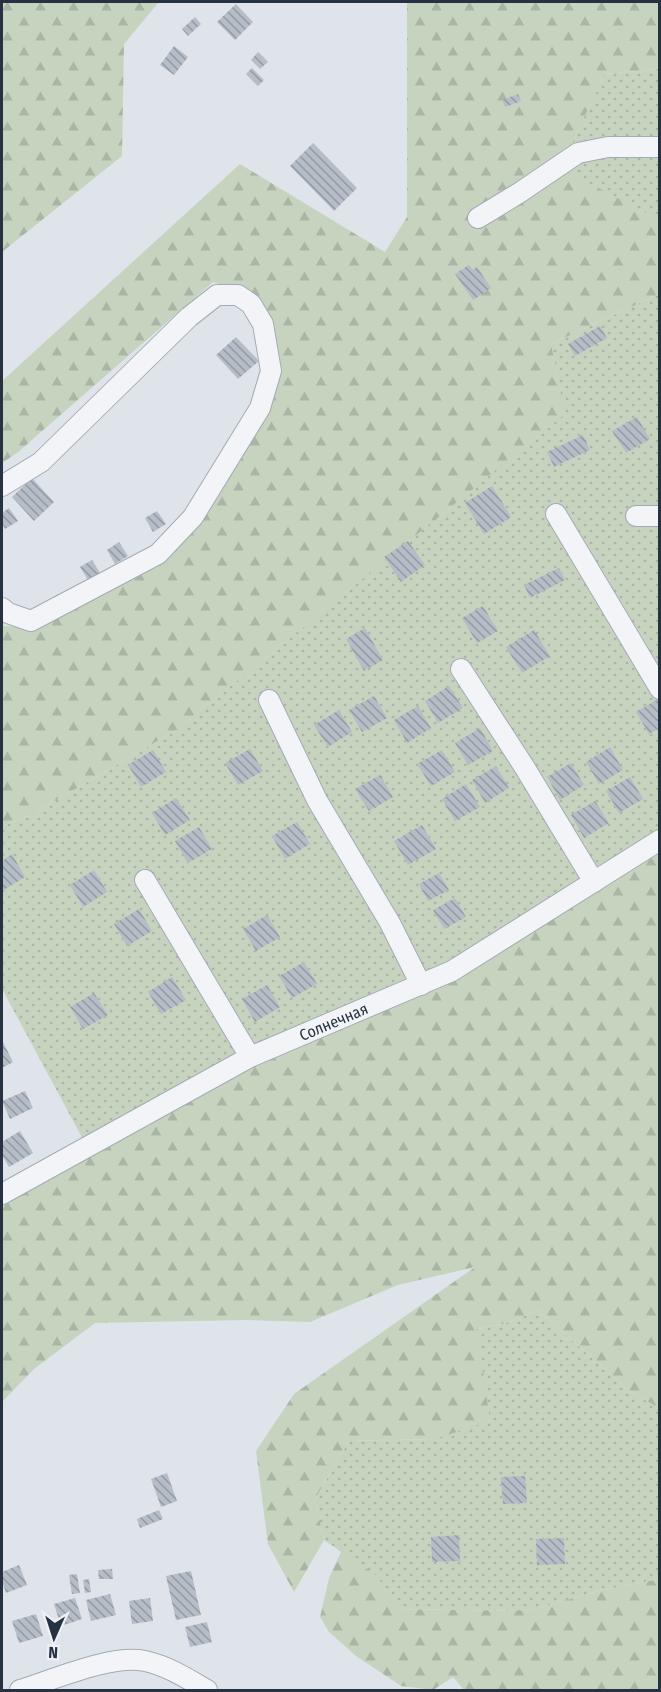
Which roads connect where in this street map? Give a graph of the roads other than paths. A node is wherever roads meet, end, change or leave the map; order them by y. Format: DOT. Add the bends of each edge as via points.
graph roads {
  1 [pos="660,147"];
  2 [pos="478,218"];
  3 [pos="2,486"];
  4 [pos="556,514"];
  5 [pos="636,516"];
  6 [pos="660,516"];
  7 [pos="2,608"];
  8 [pos="460,669"];
  9 [pos="660,689"];
  10 [pos="269,700"];
  11 [pos="660,840"];
  12 [pos="145,880"];
  13 [pos="594,882"];
  14 [pos="421,985"];
  15 [pos="250,1058"];
  16 [pos="2,1194"];
  17 [pos="20,1690"];
  18 [pos="207,1690"];
  1 -- 2 [label="street" via="608,147 578,153"];
  3 -- 7 [label="street" via="41,462 189,317 217,295 238,294 251,304 263,324 271,370 260,408 193,517 158,554 31,621"];
  4 -- 9 [label="street"];
  5 -- 6 [label="street"];
  8 -- 13 [label="street"];
  10 -- 14 [label="street" via="317,800 390,923"];
  11 -- 13 [label="street, Солнечная"];
  12 -- 15 [label="street"];
  13 -- 14 [label="street, Солнечная" via="452,971"];
  14 -- 15 [label="street, Солнечная"];
  15 -- 16 [label="street, Солнечная"];
  17 -- 18 [label="street" via="118,1660 144,1661 177,1672"];
}
